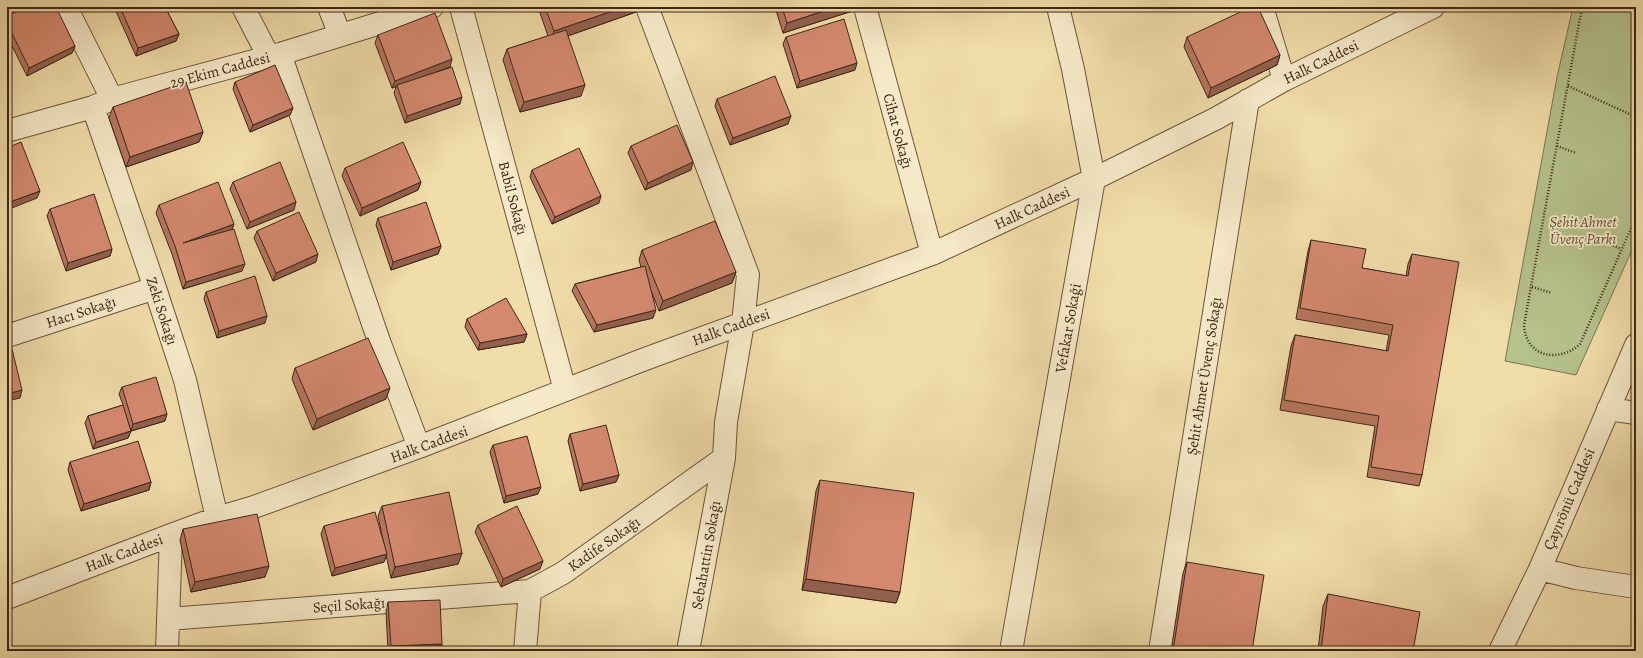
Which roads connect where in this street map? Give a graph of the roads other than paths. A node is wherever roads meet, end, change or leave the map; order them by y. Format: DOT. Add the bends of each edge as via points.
graph roads {
  1 [pos="66,7"];
  2 [pos="243,7"];
  3 [pos="329,7"];
  4 [pos="432,7"];
  5 [pos="460,7"];
  6 [pos="647,7"];
  7 [pos="865,7"];
  8 [pos="1058,7"];
  9 [pos="1262,7"];
  10 [pos="1433,7"];
  11 [pos="340,35"];
  12 [pos="274,56"];
  13 [pos="1284,80"];
  14 [pos="1248,100"];
  15 [pos="102,103"];
  16 [pos="7,131"];
  17 [pos="1094,179"];
  18 [pos="932,254"];
  19 [pos="155,288"];
  20 [pos="743,323"];
  21 [pos="7,336"];
  22 [pos="1636,345"];
  23 [pos="565,390"];
  24 [pos="1608,409"];
  25 [pos="1636,413"];
  26 [pos="419,447"];
  27 [pos="724,458"];
  28 [pos="217,518"];
  29 [pos="171,535"];
  30 [pos="1540,569"];
  31 [pos="1636,586"];
  32 [pos="530,592"];
  33 [pos="7,598"];
  34 [pos="168,619"];
  35 [pos="168,651"];
  36 [pos="525,651"];
  37 [pos="688,651"];
  38 [pos="1011,651"];
  39 [pos="1160,651"];
  40 [pos="1500,651"];
  1 -- 15 [label="street, Zeki Sokağı"];
  2 -- 12 [label="street"];
  3 -- 11 [label="street"];
  4 -- 11 [label="street, 29 Ekim Caddesi"];
  5 -- 23 [label="street, Babil Sokağı"];
  6 -- 20 [label="street, Sebahattin Sokağı" via="748,275"];
  7 -- 18 [label="street, Cihat Sokağı"];
  8 -- 17 [label="street, Vefakar Sokaği"];
  9 -- 13 [label="street"];
  10 -- 13 [label="street, Halk Caddesi"];
  11 -- 12 [label="street, 29 Ekim Caddesi"];
  12 -- 15 [label="street, 29 Ekim Caddesi"];
  12 -- 26 [label="street"];
  13 -- 14 [label="street, Halk Caddesi"];
  14 -- 17 [label="street, Halk Caddesi"];
  14 -- 39 [label="street, Şehit Ahmet Üvenç Sokağı"];
  15 -- 16 [label="street, 29 Ekim Caddesi"];
  15 -- 19 [label="street, Zeki Sokağı"];
  17 -- 18 [label="street, Halk Caddesi"];
  17 -- 38 [label="street, Vefakar Sokaği"];
  18 -- 20 [label="street, Halk Caddesi"];
  19 -- 21 [label="street, Hacı Sokağı"];
  19 -- 28 [label="street, Zeki Sokağı" via="185,380"];
  20 -- 23 [label="street, Halk Caddesi"];
  20 -- 27 [label="street, Sebahattin Sokağı" via="726,422"];
  22 -- 24 [label="street, Çayırönü Caddesi"];
  23 -- 26 [label="street, Halk Caddesi"];
  24 -- 25 [label="street"];
  24 -- 30 [label="street, Çayırönü Caddesi"];
  26 -- 28 [label="street, Halk Caddesi"];
  27 -- 32 [label="street, Kadife Sokağı" via="563,573"];
  27 -- 37 [label="street, Sebahattin Sokağı"];
  28 -- 29 [label="street, Halk Caddesi"];
  29 -- 33 [label="street, Halk Caddesi"];
  29 -- 34 [label="street"];
  30 -- 31 [label="street" via="1576,578"];
  30 -- 40 [label="street, Çayırönü Caddesi"];
  32 -- 34 [label="street, Seçil Sokağı"];
  32 -- 36 [label="street"];
  34 -- 35 [label="street"];
}
